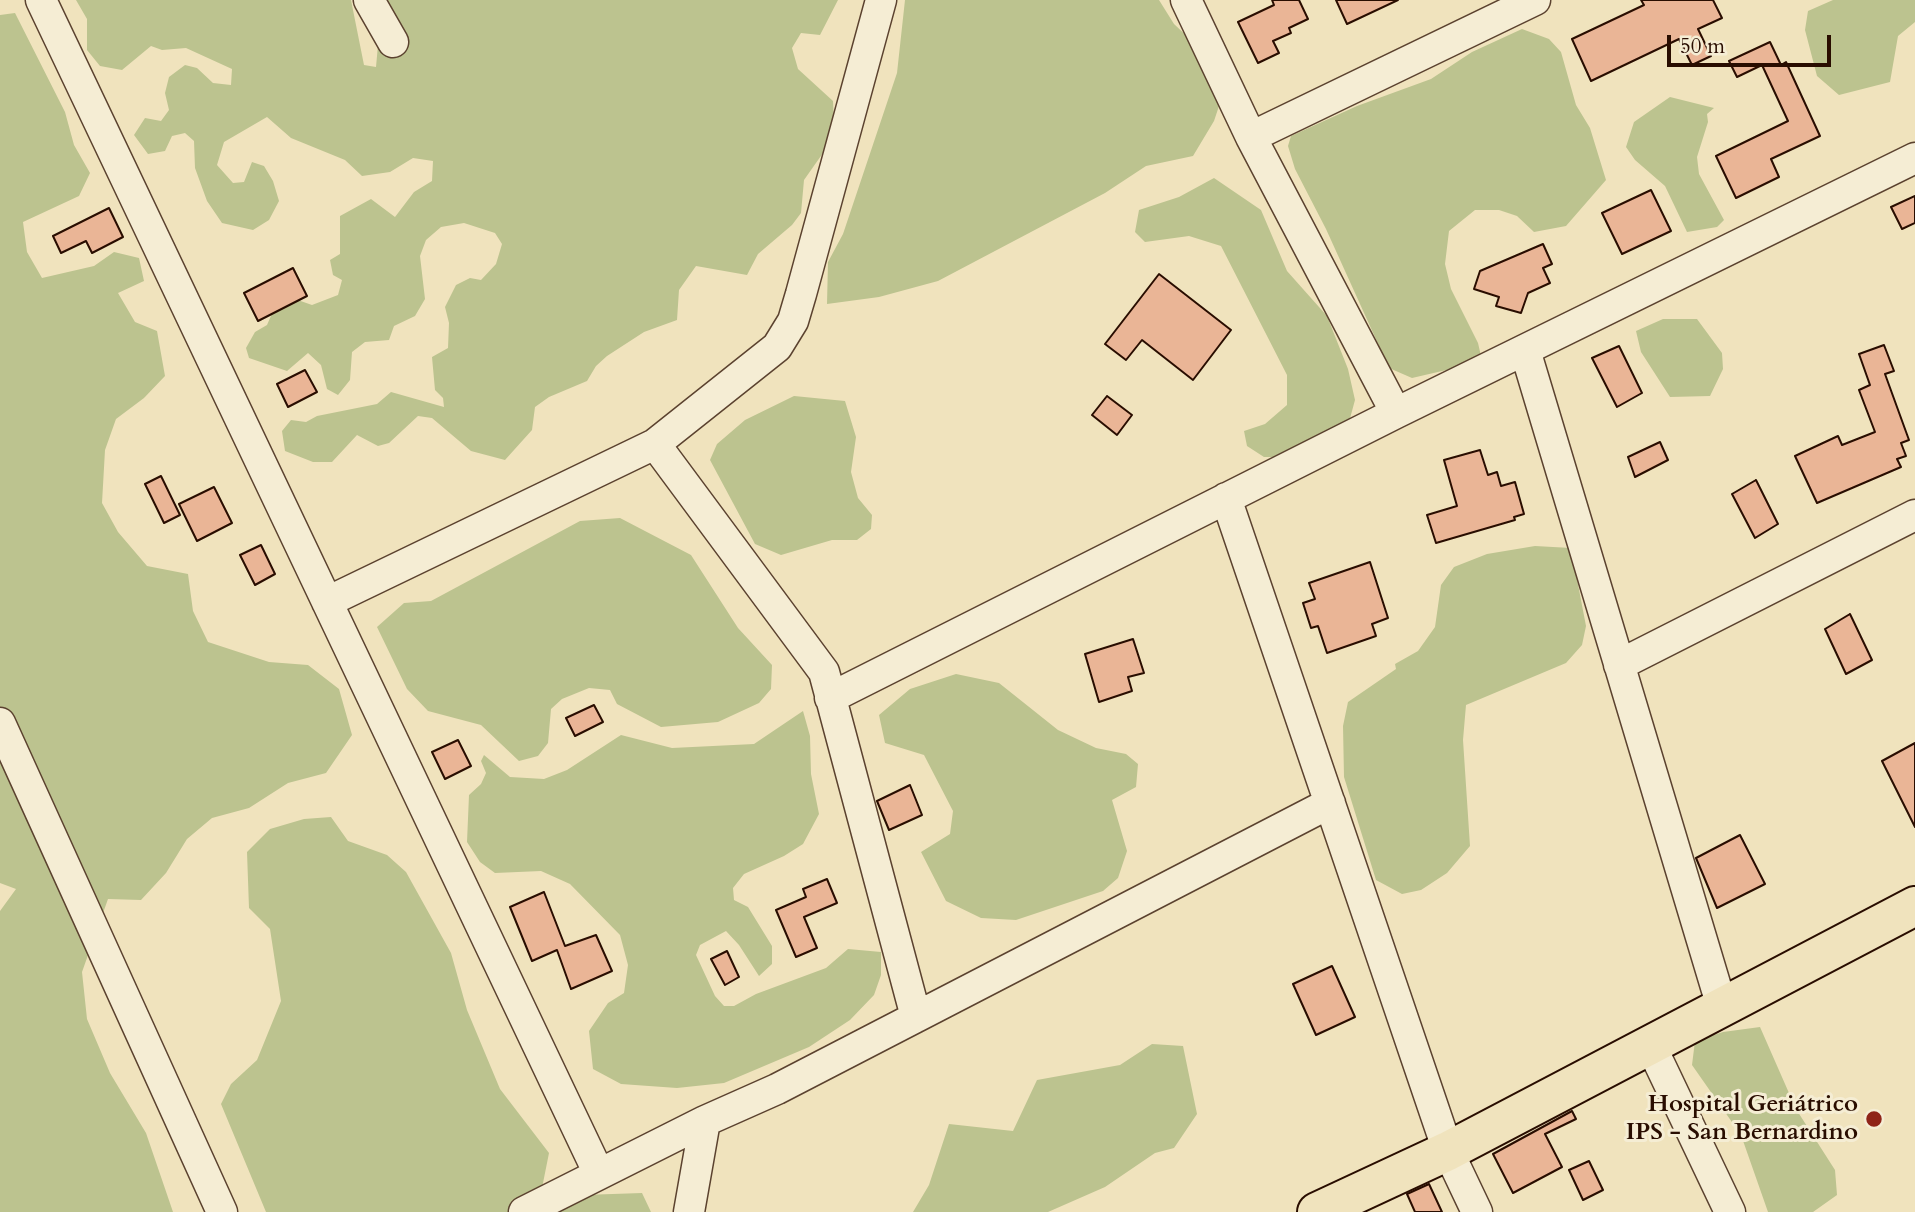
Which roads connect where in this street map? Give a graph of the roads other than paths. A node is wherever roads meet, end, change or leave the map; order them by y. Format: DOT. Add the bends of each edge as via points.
graph roads {
  1 [pos="41,0"];
  2 [pos="369,0"];
  3 [pos="881,0"];
  4 [pos="1186,0"];
  5 [pos="1535,0"];
  6 [pos="393,42"];
  7 [pos="1251,137"];
  8 [pos="1915,158"];
  9 [pos="1525,350"];
  10 [pos="1396,413"];
  11 [pos="655,444"];
  12 [pos="1226,498"];
  13 [pos="1915,515"];
  14 [pos="327,602"];
  15 [pos="1619,665"];
  16 [pos="830,698"];
  17 [pos="0,723"];
  18 [pos="1330,803"];
  19 [pos="1915,906"];
  20 [pos="1721,1007"];
  21 [pos="916,1017"];
  22 [pos="1651,1046"];
  23 [pos="705,1121"];
  24 [pos="1448,1151"];
  25 [pos="599,1174"];
  26 [pos="222,1212"];
  27 [pos="524,1212"];
  28 [pos="689,1212"];
  29 [pos="1317,1212"];
  30 [pos="1477,1212"];
  31 [pos="1730,1212"];
  1 -- 14 [label="street"];
  2 -- 6 [label="street"];
  3 -- 11 [label="street" via="793,321 777,347"];
  4 -- 7 [label="street"];
  5 -- 7 [label="street"];
  7 -- 10 [label="street"];
  8 -- 9 [label="street"];
  9 -- 10 [label="street"];
  9 -- 15 [label="street"];
  10 -- 12 [label="street"];
  11 -- 14 [label="street"];
  11 -- 16 [label="street" via="824,672"];
  12 -- 16 [label="street"];
  12 -- 18 [label="street"];
  13 -- 15 [label="street"];
  14 -- 25 [label="street"];
  15 -- 20 [label="street"];
  16 -- 21 [label="street"];
  17 -- 26 [label="street"];
  18 -- 21 [label="street"];
  18 -- 24 [label="street"];
  19 -- 20 [label="main road"];
  20 -- 22 [label="main road"];
  21 -- 23 [label="street" via="778,1089"];
  22 -- 24 [label="main road"];
  22 -- 31 [label="street"];
  23 -- 25 [label="street"];
  23 -- 28 [label="street"];
  24 -- 29 [label="main road"];
  24 -- 30 [label="street"];
  25 -- 27 [label="street"];
}
